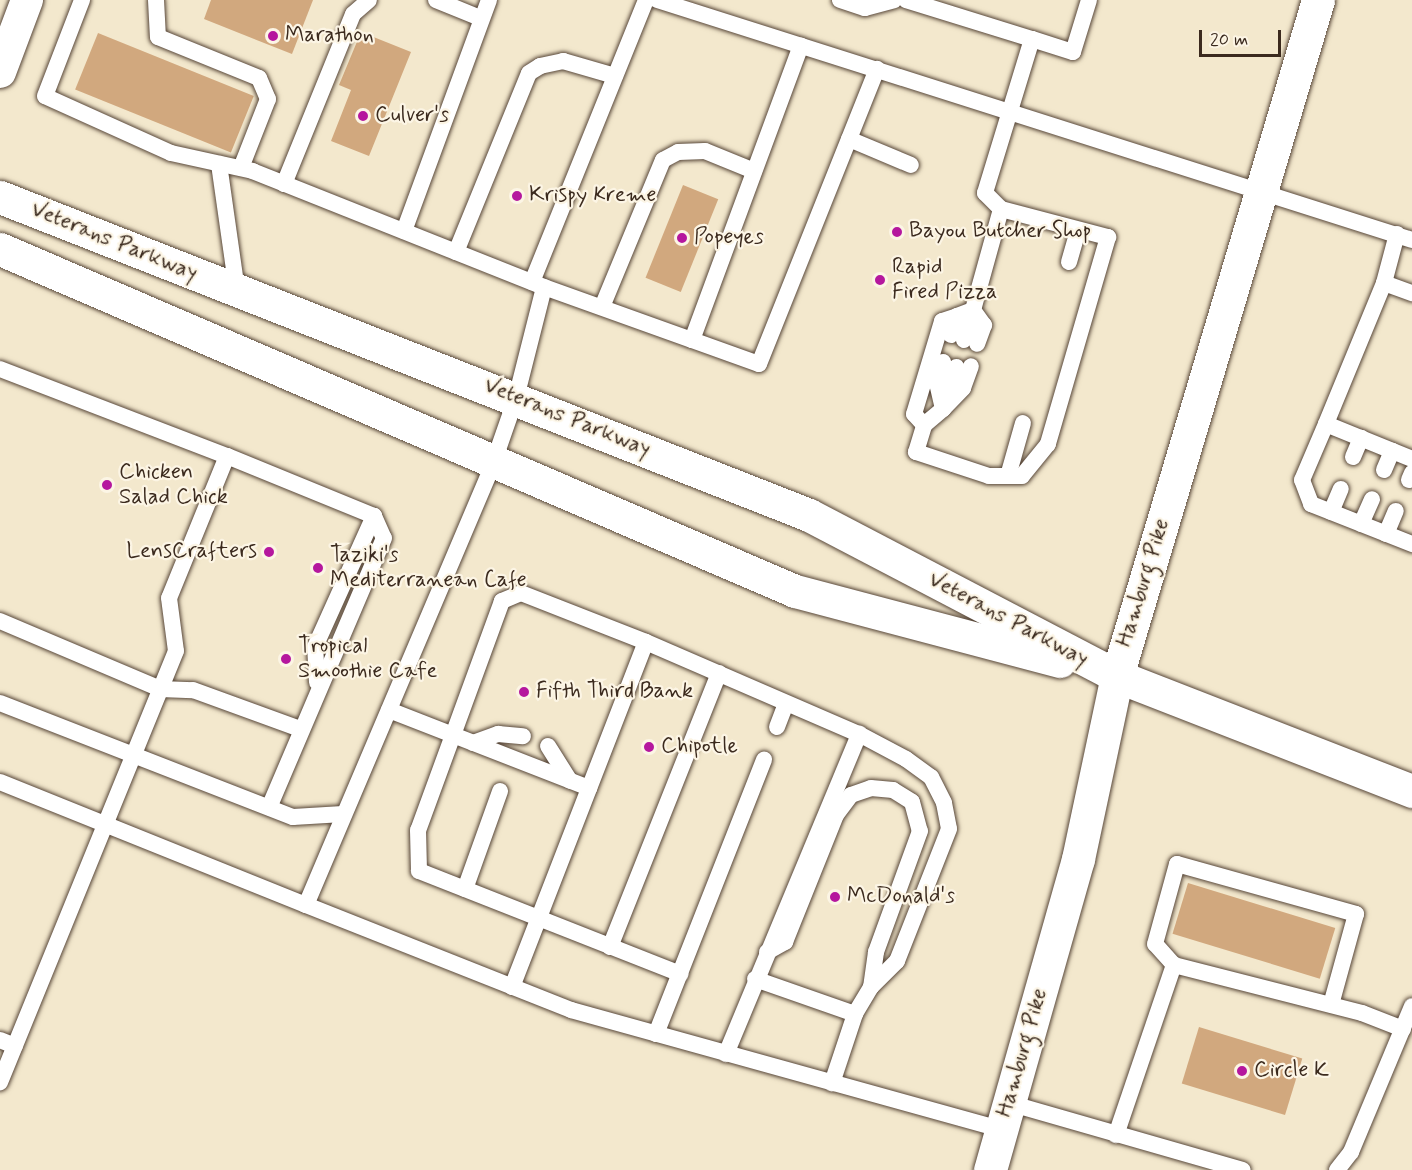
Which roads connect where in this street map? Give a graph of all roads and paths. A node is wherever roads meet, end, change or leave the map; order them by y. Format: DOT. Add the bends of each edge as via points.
graph roads {
  1 [pos="27,0"];
  2 [pos="82,0"];
  3 [pos="156,0"];
  4 [pos="369,0"];
  5 [pos="436,0"];
  6 [pos="489,0"];
  7 [pos="645,0"];
  8 [pos="657,0"];
  9 [pos="840,0"];
  10 [pos="894,0"];
  11 [pos="906,0"];
  12 [pos="1089,0"];
  13 [pos="1318,0"];
  14 [pos="480,18"];
  15 [pos="1032,39"];
  16 [pos="801,46"];
  17 [pos="877,69"];
  18 [pos="0,72"];
  19 [pos="615,76"];
  20 [pos="1009,110"];
  21 [pos="849,139"];
  22 [pos="219,164"];
  23 [pos="910,165"];
  24 [pos="241,168"];
  25 [pos="754,171"];
  26 [pos="284,184"];
  27 [pos="1260,193"];
  28 [pos="0,197"];
  29 [pos="1001,210"];
  30 [pos="404,231"];
  31 [pos="1078,231"];
  32 [pos="1404,237"];
  33 [pos="0,249"];
  34 [pos="456,252"];
  35 [pos="1069,262"];
  36 [pos="1384,283"];
  37 [pos="538,285"];
  38 [pos="237,290"];
  39 [pos="1412,293"];
  40 [pos="602,307"];
  41 [pos="973,310"];
  42 [pos="957,316"];
  43 [pos="692,340"];
  44 [pos="0,369"];
  45 [pos="516,398"];
  46 [pos="943,409"];
  47 [pos="1023,423"];
  48 [pos="1326,424"];
  49 [pos="924,425"];
  50 [pos="1360,438"];
  51 [pos="1392,451"];
  52 [pos="227,456"];
  53 [pos="1353,457"];
  54 [pos="1412,459"];
  55 [pos="493,464"];
  56 [pos="1384,470"];
  57 [pos="1008,476"];
  58 [pos="1341,489"];
  59 [pos="1372,499"];
  60 [pos="1396,511"];
  61 [pos="1331,512"];
  62 [pos="1361,524"];
  63 [pos="1386,534"];
  64 [pos="1412,544"];
  65 [pos="0,621"];
  66 [pos="646,642"];
  67 [pos="718,673"];
  68 [pos="1116,676"];
  69 [pos="160,689"];
  70 [pos="0,703"];
  71 [pos="786,704"];
  72 [pos="389,710"];
  73 [pos="777,727"];
  74 [pos="300,729"];
  75 [pos="859,734"];
  76 [pos="454,736"];
  77 [pos="523,736"];
  78 [pos="473,743"];
  79 [pos="548,746"];
  80 [pos="134,756"];
  81 [pos="764,760"];
  82 [pos="570,781"];
  83 [pos="0,782"];
  84 [pos="589,788"];
  85 [pos="500,791"];
  86 [pos="1412,791"];
  87 [pos="268,808"];
  88 [pos="343,814"];
  89 [pos="105,824"];
  90 [pos="465,889"];
  91 [pos="306,905"];
  92 [pos="539,918"];
  93 [pos="610,947"];
  94 [pos="767,952"];
  95 [pos="1174,965"];
  96 [pos="680,974"];
  97 [pos="755,979"];
  98 [pos="512,987"];
  99 [pos="871,987"];
  100 [pos="1331,1005"];
  101 [pos="1412,1006"];
  102 [pos="855,1014"];
  103 [pos="1403,1029"];
  104 [pos="656,1034"];
  105 [pos="8,1043"];
  106 [pos="726,1054"];
  107 [pos="0,1083"];
  108 [pos="832,1083"];
  109 [pos="1005,1116"];
  110 [pos="1116,1134"];
  111 [pos="990,1170"];
  112 [pos="1243,1170"];
  113 [pos="1336,1170"];
  1 -- 18 [label="street"];
  2 -- 22 [label="lane" via="45,96 171,153"];
  3 -- 24 [label="lane" via="158,37 259,78 268,99"];
  4 -- 26 [label="lane" via="353,14"];
  5 -- 14 [label="lane"];
  6 -- 14 [label="lane"];
  7 -- 19 [label="lane"];
  8 -- 16 [label="lane"];
  9 -- 10 [label="lane" via="865,8"];
  11 -- 15 [label="lane"];
  12 -- 15 [label="lane" via="1073,52"];
  13 -- 27 [label="main road, Hamburg Pike"];
  14 -- 30 [label="lane"];
  15 -- 20 [label="lane"];
  16 -- 17 [label="lane"];
  16 -- 25 [label="lane"];
  17 -- 20 [label="lane"];
  17 -- 21 [label="lane"];
  19 -- 34 [label="lane" via="562,61 540,66 530,74"];
  19 -- 37 [label="lane"];
  20 -- 27 [label="lane"];
  20 -- 29 [label="lane" via="985,193"];
  21 -- 23 [label="lane"];
  21 -- 43 [label="lane" via="759,364"];
  22 -- 24 [label="lane"];
  22 -- 38 [label="lane"];
  24 -- 26 [label="lane"];
  25 -- 40 [label="lane" via="705,151 678,152 663,160"];
  25 -- 43 [label="lane"];
  26 -- 30 [label="lane"];
  27 -- 32 [label="lane"];
  27 -- 68 [label="main road, Hamburg Pike"];
  28 -- 38 [label="main road, Veterans Parkway"];
  29 -- 31 [label="lane"];
  29 -- 41 [label="lane"];
  30 -- 34 [label="lane"];
  31 -- 35 [label="lane"];
  31 -- 57 [label="lane" via="1108,237 1048,444 1022,476"];
  32 -- 36 [label="lane"];
  33 -- 55 [label="main road, Veterans Parkway"];
  34 -- 37 [label="lane"];
  36 -- 39 [label="lane"];
  36 -- 48 [label="lane"];
  37 -- 40 [label="lane"];
  37 -- 45 [label="lane"];
  38 -- 45 [label="main road, Veterans Parkway"];
  40 -- 43 [label="lane"];
  41 -- 42 [label="lane"];
  41 -- 42 [label="lane" via="964,340"];
  42 -- 49 [label="lane" via="942,321 914,414"];
  44 -- 52 [label="lane"];
  45 -- 55 [label="lane"];
  45 -- 68 [label="main road, Veterans Parkway" via="809,515"];
  46 -- 46 [label="lane" via="937,382 957,365 963,388"];
  46 -- 49 [label="lane"];
  47 -- 57 [label="lane"];
  48 -- 50 [label="lane"];
  48 -- 61 [label="lane" via="1302,480 1311,504"];
  49 -- 57 [label="lane" via="916,452 989,476"];
  50 -- 51 [label="lane"];
  50 -- 53 [label="lane"];
  51 -- 54 [label="lane"];
  51 -- 56 [label="lane"];
  52 -- 69 [label="lane" via="169,598 176,651"];
  52 -- 74 [label="lane" via="374,516 384,538"];
  55 -- 68 [label="main road, Veterans Parkway" via="795,591"];
  55 -- 72 [label="lane"];
  58 -- 61 [label="lane"];
  59 -- 62 [label="lane"];
  60 -- 63 [label="lane"];
  61 -- 62 [label="lane"];
  62 -- 63 [label="lane"];
  63 -- 64 [label="lane"];
  65 -- 69 [label="lane"];
  66 -- 67 [label="lane"];
  66 -- 76 [label="lane" via="521,593 502,601"];
  66 -- 84 [label="lane"];
  67 -- 71 [label="lane"];
  67 -- 93 [label="lane"];
  68 -- 86 [label="main road, Veterans Parkway"];
  68 -- 109 [label="main road, Hamburg Pike" via="1078,859"];
  69 -- 74 [label="lane" via="193,690"];
  69 -- 80 [label="lane"];
  70 -- 80 [label="lane"];
  71 -- 73 [label="lane"];
  71 -- 75 [label="lane"];
  72 -- 76 [label="lane"];
  72 -- 88 [label="lane"];
  74 -- 87 [label="lane"];
  75 -- 94 [label="lane"];
  75 -- 99 [label="lane" via="931,777 944,803 949,829 897,961"];
  76 -- 78 [label="lane"];
  76 -- 90 [label="lane" via="418,830 419,871"];
  77 -- 78 [label="lane" via="498,734"];
  78 -- 82 [label="lane"];
  79 -- 82 [label="lane"];
  80 -- 87 [label="lane"];
  80 -- 89 [label="lane"];
  81 -- 96 [label="lane"];
  82 -- 84 [label="lane"];
  83 -- 89 [label="lane"];
  84 -- 92 [label="lane"];
  85 -- 90 [label="lane"];
  87 -- 88 [label="lane" via="293,817"];
  88 -- 91 [label="lane"];
  89 -- 91 [label="lane"];
  89 -- 105 [label="lane"];
  90 -- 92 [label="lane"];
  91 -- 98 [label="lane"];
  92 -- 93 [label="lane"];
  92 -- 98 [label="lane"];
  93 -- 96 [label="lane"];
  94 -- 97 [label="lane"];
  94 -- 99 [label="lane" via="785,942 836,815 851,795 871,788 893,790 912,802 920,831 876,952"];
  95 -- 100 [label="lane"];
  95 -- 100 [label="lane" via="1155,944 1177,864 1356,914"];
  95 -- 110 [label="lane"];
  96 -- 104 [label="lane"];
  97 -- 102 [label="lane"];
  97 -- 106 [label="lane"];
  98 -- 104 [label="lane" via="571,1010"];
  99 -- 102 [label="lane"];
  100 -- 103 [label="lane"];
  101 -- 103 [label="lane"];
  102 -- 108 [label="lane"];
  103 -- 113 [label="lane" via="1351,1152"];
  104 -- 106 [label="lane"];
  105 -- 107 [label="lane"];
  106 -- 108 [label="lane"];
  108 -- 109 [label="lane"];
  109 -- 110 [label="lane"];
  109 -- 111 [label="main road, Hamburg Pike"];
  110 -- 112 [label="lane"];
}
